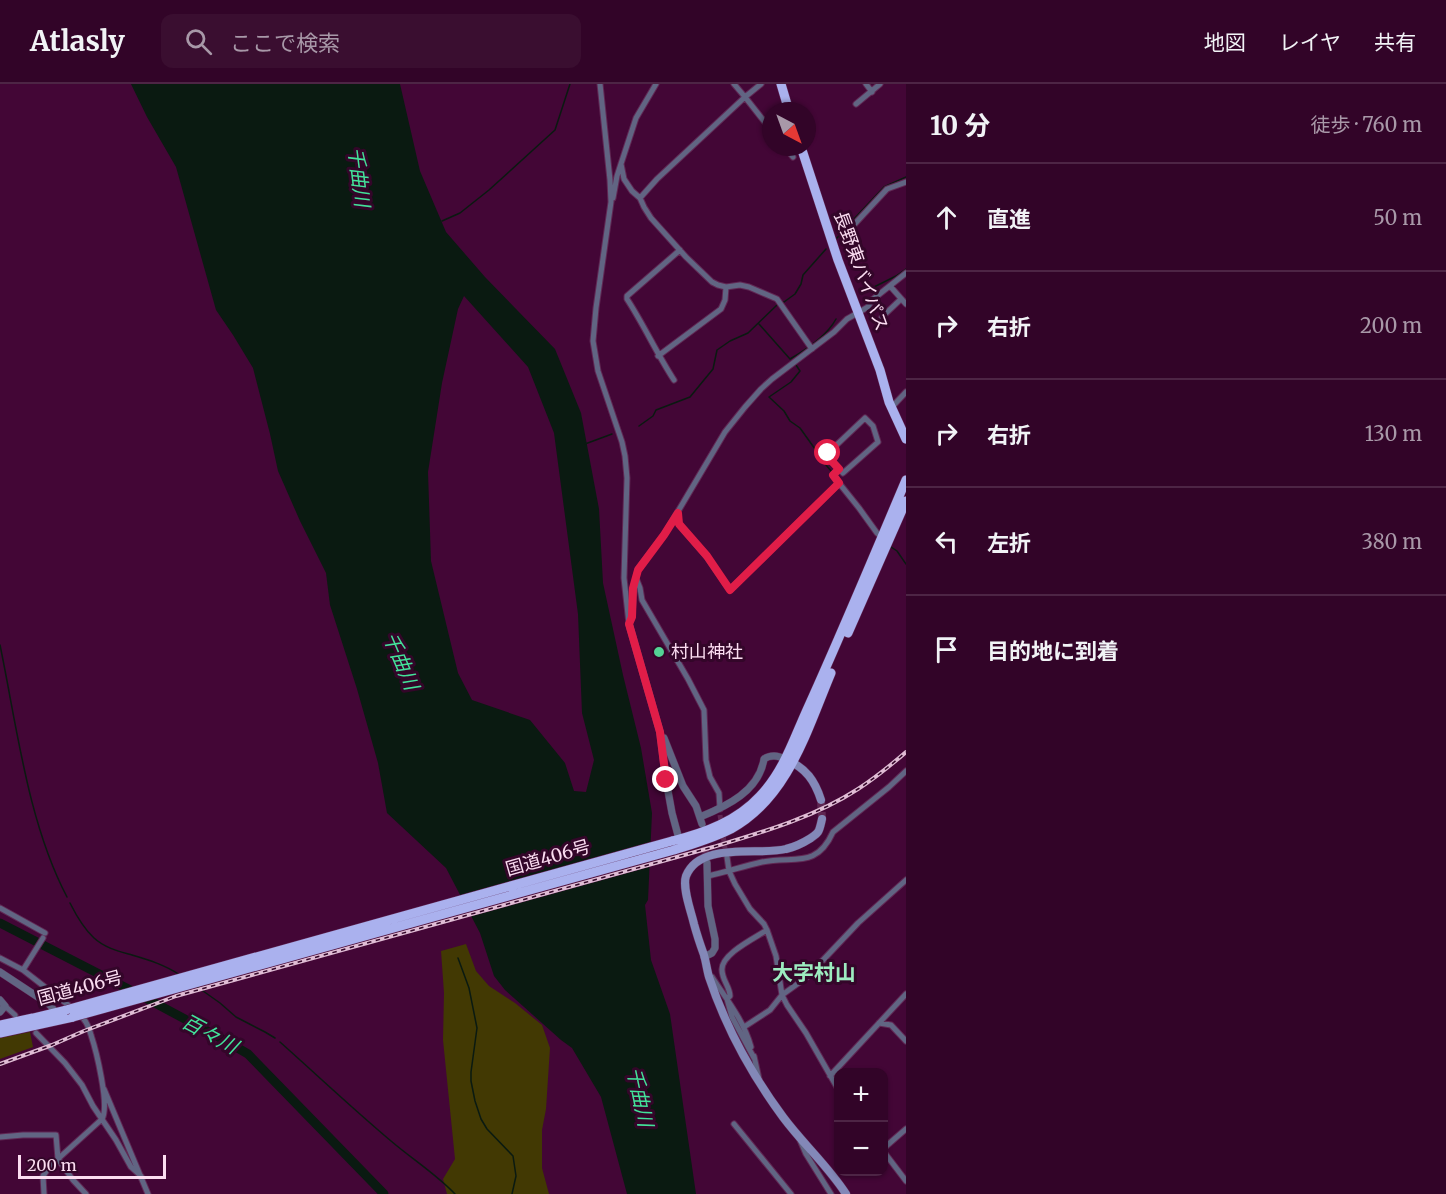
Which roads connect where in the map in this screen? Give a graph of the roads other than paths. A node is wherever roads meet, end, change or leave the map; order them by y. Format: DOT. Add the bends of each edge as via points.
graph roads {
  1 [pos="600,84"];
  2 [pos="656,84"];
  3 [pos="734,84"];
  4 [pos="761,84"];
  5 [pos="781,84"];
  6 [pos="866,84"];
  7 [pos="880,84"];
  8 [pos="872,92"];
  9 [pos="745,97"];
  10 [pos="786,102"];
  11 [pos="856,104"];
  12 [pos="762,119"];
  13 [pos="804,156"];
  14 [pos="621,164"];
  15 [pos="906,182"];
  16 [pos="640,198"];
  17 [pos="610,202"];
  18 [pos="843,216"];
  19 [pos="680,250"];
  20 [pos="906,273"];
  21 [pos="890,286"];
  22 [pos="726,287"];
  23 [pos="901,299"];
  24 [pos="906,304"];
  25 [pos="858,313"];
  26 [pos="882,317"];
  27 [pos="812,348"];
  28 [pos="658,356"];
  29 [pos="674,380"];
  30 [pos="906,392"];
  31 [pos="891,408"];
  32 [pos="906,439"];
  33 [pos="839,469"];
  34 [pos="906,480"];
  35 [pos="839,483"];
  36 [pos="906,501"];
  37 [pos="678,513"];
  38 [pos="886,538"];
  39 [pos="636,578"];
  40 [pos="629,624"];
  41 [pos="660,732"];
  42 [pos="789,761"];
  43 [pos="906,771"];
  44 [pos="821,800"];
  45 [pos="720,812"];
  46 [pos="822,819"];
  47 [pos="675,843"];
  48 [pos="727,857"];
  49 [pos="707,863"];
  50 [pos="729,871"];
  51 [pos="708,876"];
  52 [pos="906,880"];
  53 [pos="0,908"];
  54 [pos="767,930"];
  55 [pos="704,957"];
  56 [pos="0,958"];
  57 [pos="23,970"];
  58 [pos="0,972"];
  59 [pos="708,975"];
  60 [pos="906,994"];
  61 [pos="783,995"];
  62 [pos="726,999"];
  63 [pos="2,1006"];
  64 [pos="65,1013"];
  65 [pos="15,1014"];
  66 [pos="879,1023"];
  67 [pos="0,1025"];
  68 [pos="744,1028"];
  69 [pos="0,1033"];
  70 [pos="36,1033"];
  71 [pos="906,1041"];
  72 [pos="754,1058"];
  73 [pos="830,1076"];
  74 [pos="760,1082"];
  75 [pos="834,1082"];
  76 [pos="103,1084"];
  77 [pos="102,1119"];
  78 [pos="734,1124"];
  79 [pos="906,1129"];
  80 [pos="798,1136"];
  81 [pos="0,1137"];
  82 [pos="888,1145"];
  83 [pos="888,1157"];
  84 [pos="58,1159"];
  85 [pos="141,1176"];
  86 [pos="906,1181"];
  87 [pos="44,1194"];
  88 [pos="86,1194"];
  89 [pos="148,1194"];
  90 [pos="791,1194"];
  91 [pos="831,1194"];
  92 [pos="846,1194"];
  1 -- 17 [label="street"];
  2 -- 14 [label="street" via="636,118"];
  3 -- 9 [label="street"];
  4 -- 9 [label="street"];
  5 -- 10 [label="highway"];
  6 -- 8 [label="street"];
  7 -- 8 [label="street"];
  8 -- 11 [label="street"];
  9 -- 12 [label="street"];
  9 -- 16 [label="street"];
  13 -- 25 [label="highway, 長野東バイパス"];
  14 -- 16 [label="street" via="624,179"];
  14 -- 17 [label="street"];
  15 -- 18 [label="street" via="887,189 851,225"];
  16 -- 19 [label="street" via="651,218"];
  17 -- 40 [label="street" via="593,341 598,371 625,456 624,578"];
  19 -- 22 [label="street" via="712,282"];
  19 -- 28 [label="street" via="627,296"];
  20 -- 21 [label="street"];
  21 -- 23 [label="street"];
  21 -- 25 [label="street"];
  22 -- 27 [label="street" via="749,287 777,299"];
  22 -- 28 [label="street" via="721,309"];
  23 -- 24 [label="street"];
  23 -- 26 [label="street"];
  25 -- 27 [label="street"];
  25 -- 31 [label="highway, 長野東バイパス"];
  27 -- 37 [label="street" via="767,384 725,432"];
  28 -- 29 [label="street"];
  30 -- 31 [label="street"];
  31 -- 32 [label="highway, 長野東バイパス"];
  33 -- 33 [label="street" via="828,453 865,418 873,426 878,442 843,473"];
  33 -- 35 [label="street" via="833,475"];
  34 -- 38 [label="highway, 国道406号"];
  35 -- 37 [label="street" via="730,590 679,524"];
  35 -- 38 [label="street" via="876,533"];
  36 -- 38 [label="highway, 国道406号"];
  37 -- 39 [label="street"];
  38 -- 42 [label="highway, 国道406号"];
  39 -- 40 [label="street"];
  39 -- 45 [label="street" via="642,600 704,710 706,760 719,794"];
  40 -- 41 [label="street"];
  41 -- 45 [label="street" via="701,821"];
  41 -- 47 [label="street"];
  42 -- 44 [label="main road" via="811,776"];
  42 -- 45 [label="street" via="776,756 764,759 751,786"];
  42 -- 47 [label="highway, 国道406号" via="767,800 747,819 710,838"];
  43 -- 50 [label="street" via="833,832 829,842 815,854"];
  46 -- 55 [label="main road" via="818,832 803,843 784,849 715,854 692,867 685,881 686,894"];
  47 -- 64 [label="highway, 国道406号, bridge"];
  48 -- 50 [label="street"];
  49 -- 51 [label="street"];
  50 -- 51 [label="street"];
  50 -- 54 [label="street"];
  51 -- 55 [label="street" via="715,948"];
  52 -- 61 [label="street" via="807,977"];
  53 -- 57 [label="street" via="44,935"];
  54 -- 61 [label="street"];
  54 -- 62 [label="street" via="739,947 723,963 730,994"];
  55 -- 59 [label="main road"];
  56 -- 57 [label="street"];
  57 -- 76 [label="street" via="84,1018"];
  58 -- 64 [label="street"];
  59 -- 62 [label="street"];
  59 -- 74 [label="main road" via="730,1028"];
  60 -- 66 [label="street"];
  61 -- 68 [label="street" via="770,1010"];
  61 -- 73 [label="street"];
  62 -- 68 [label="street"];
  62 -- 72 [label="street"];
  63 -- 65 [label="street"];
  64 -- 67 [label="highway, 国道406号"];
  64 -- 69 [label="highway, 国道406号"];
  66 -- 71 [label="street" via="891,1025"];
  66 -- 73 [label="street"];
  68 -- 72 [label="street"];
  70 -- 77 [label="street" via="82,1085"];
  72 -- 74 [label="street"];
  73 -- 75 [label="street"];
  74 -- 80 [label="main road"];
  76 -- 77 [label="street"];
  76 -- 85 [label="street"];
  77 -- 84 [label="street"];
  77 -- 85 [label="street" via="131,1167"];
  78 -- 90 [label="street"];
  79 -- 82 [label="street"];
  80 -- 91 [label="street"];
  80 -- 92 [label="main road"];
  81 -- 84 [label="street" via="56,1135"];
  83 -- 86 [label="street"];
  84 -- 87 [label="street" via="43,1176"];
  84 -- 88 [label="street"];
  85 -- 89 [label="street"];
}
